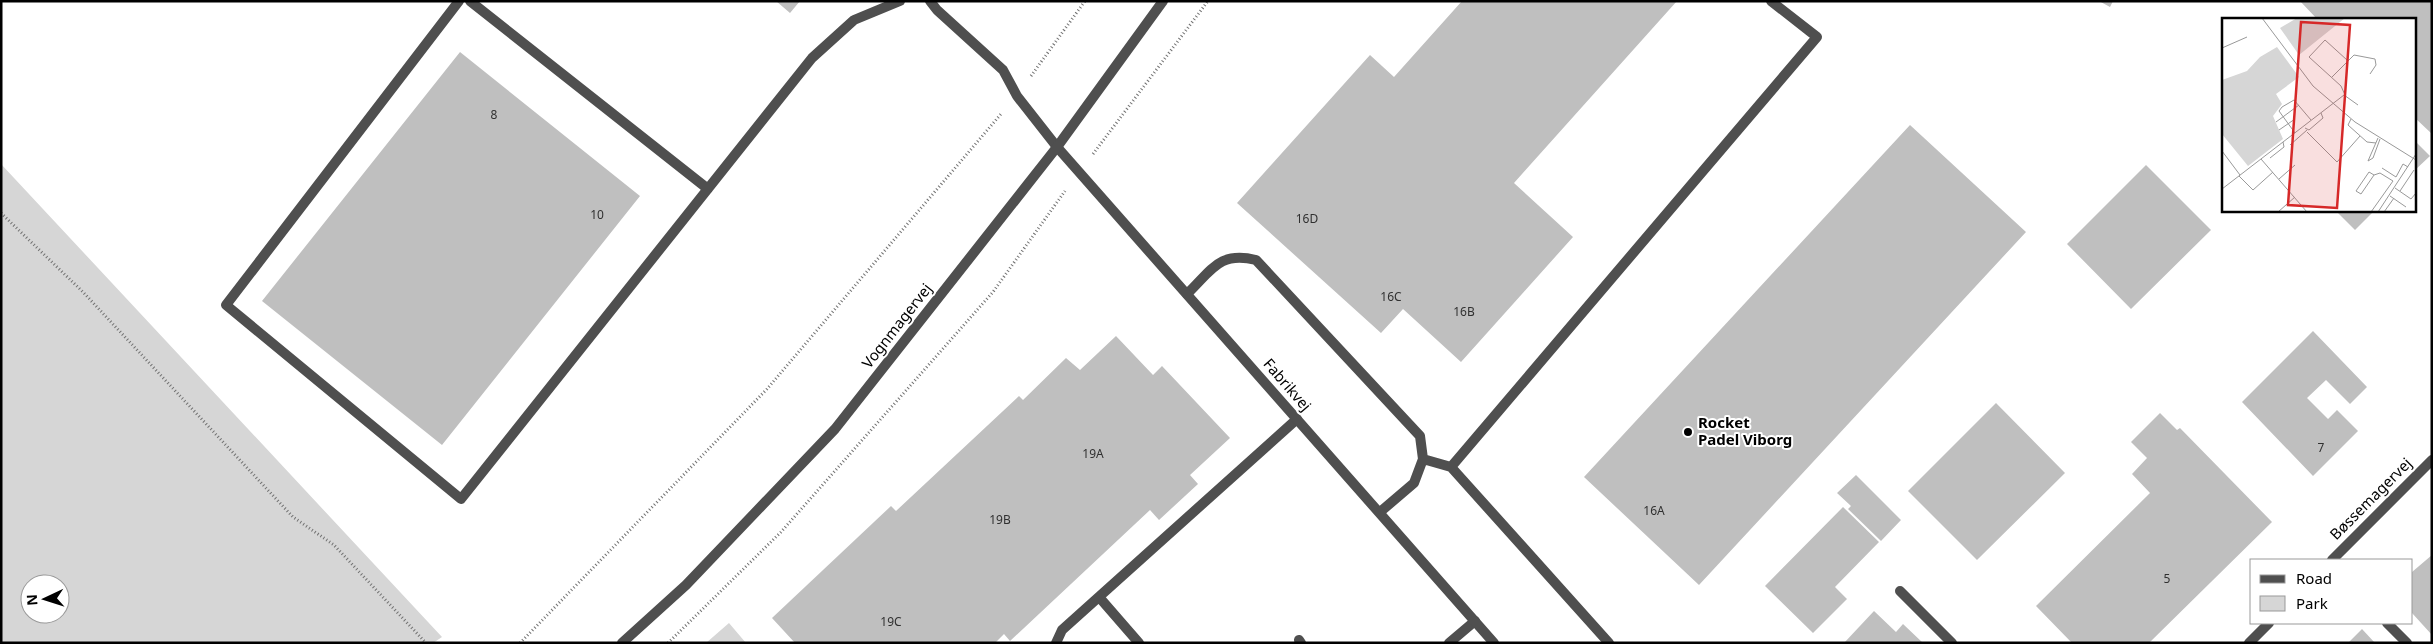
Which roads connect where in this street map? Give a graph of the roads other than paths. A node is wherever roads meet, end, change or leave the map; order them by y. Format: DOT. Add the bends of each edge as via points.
graph roads {
  1 [pos="459,1"];
  2 [pos="470,1"];
  3 [pos="900,1"];
  4 [pos="930,1"];
  5 [pos="1163,1"];
  6 [pos="1771,1"];
  7 [pos="1057,147"];
  8 [pos="708,189"];
  9 [pos="1187,294"];
  10 [pos="1297,419"];
  11 [pos="1423,459"];
  12 [pos="2432,460"];
  13 [pos="1452,467"];
  14 [pos="1380,512"];
  15 [pos="2333,559"];
  16 [pos="1900,591"];
  17 [pos="1099,597"];
  18 [pos="1475,620"];
  19 [pos="2268,624"];
  20 [pos="2388,624"];
  21 [pos="622,643"];
  22 [pos="1056,643"];
  23 [pos="1139,643"];
  24 [pos="1450,643"];
  25 [pos="1494,643"];
  26 [pos="1609,643"];
  27 [pos="1952,643"];
  28 [pos="2249,643"];
  29 [pos="2407,643"];
  1 -- 8 [label="street" via="226,305 461,499"];
  2 -- 8 [label="street"];
  3 -- 8 [label="street" via="854,20 812,58"];
  4 -- 7 [label="street, Fabrikvej" via="1003,70 1017,96"];
  5 -- 7 [label="street, Vognmagervej"];
  6 -- 13 [label="street" via="1817,37"];
  7 -- 9 [label="street, Fabrikvej"];
  7 -- 21 [label="street, Vognmagervej" via="835,429 686,585"];
  9 -- 10 [label="street, Fabrikvej"];
  9 -- 11 [label="street" via="1222,260 1240,256 1256,260 1420,436"];
  10 -- 14 [label="street, Fabrikvej"];
  10 -- 17 [label="street"];
  11 -- 13 [label="street"];
  11 -- 14 [label="street" via="1414,483"];
  12 -- 15 [label="street, Bøssemagervej"];
  13 -- 26 [label="street"];
  14 -- 18 [label="street, Fabrikvej"];
  16 -- 27 [label="street"];
  17 -- 22 [label="street" via="1062,630"];
  17 -- 23 [label="street"];
  18 -- 24 [label="street"];
  18 -- 25 [label="street, Fabrikvej"];
  19 -- 28 [label="street"];
  20 -- 29 [label="street"];
}
